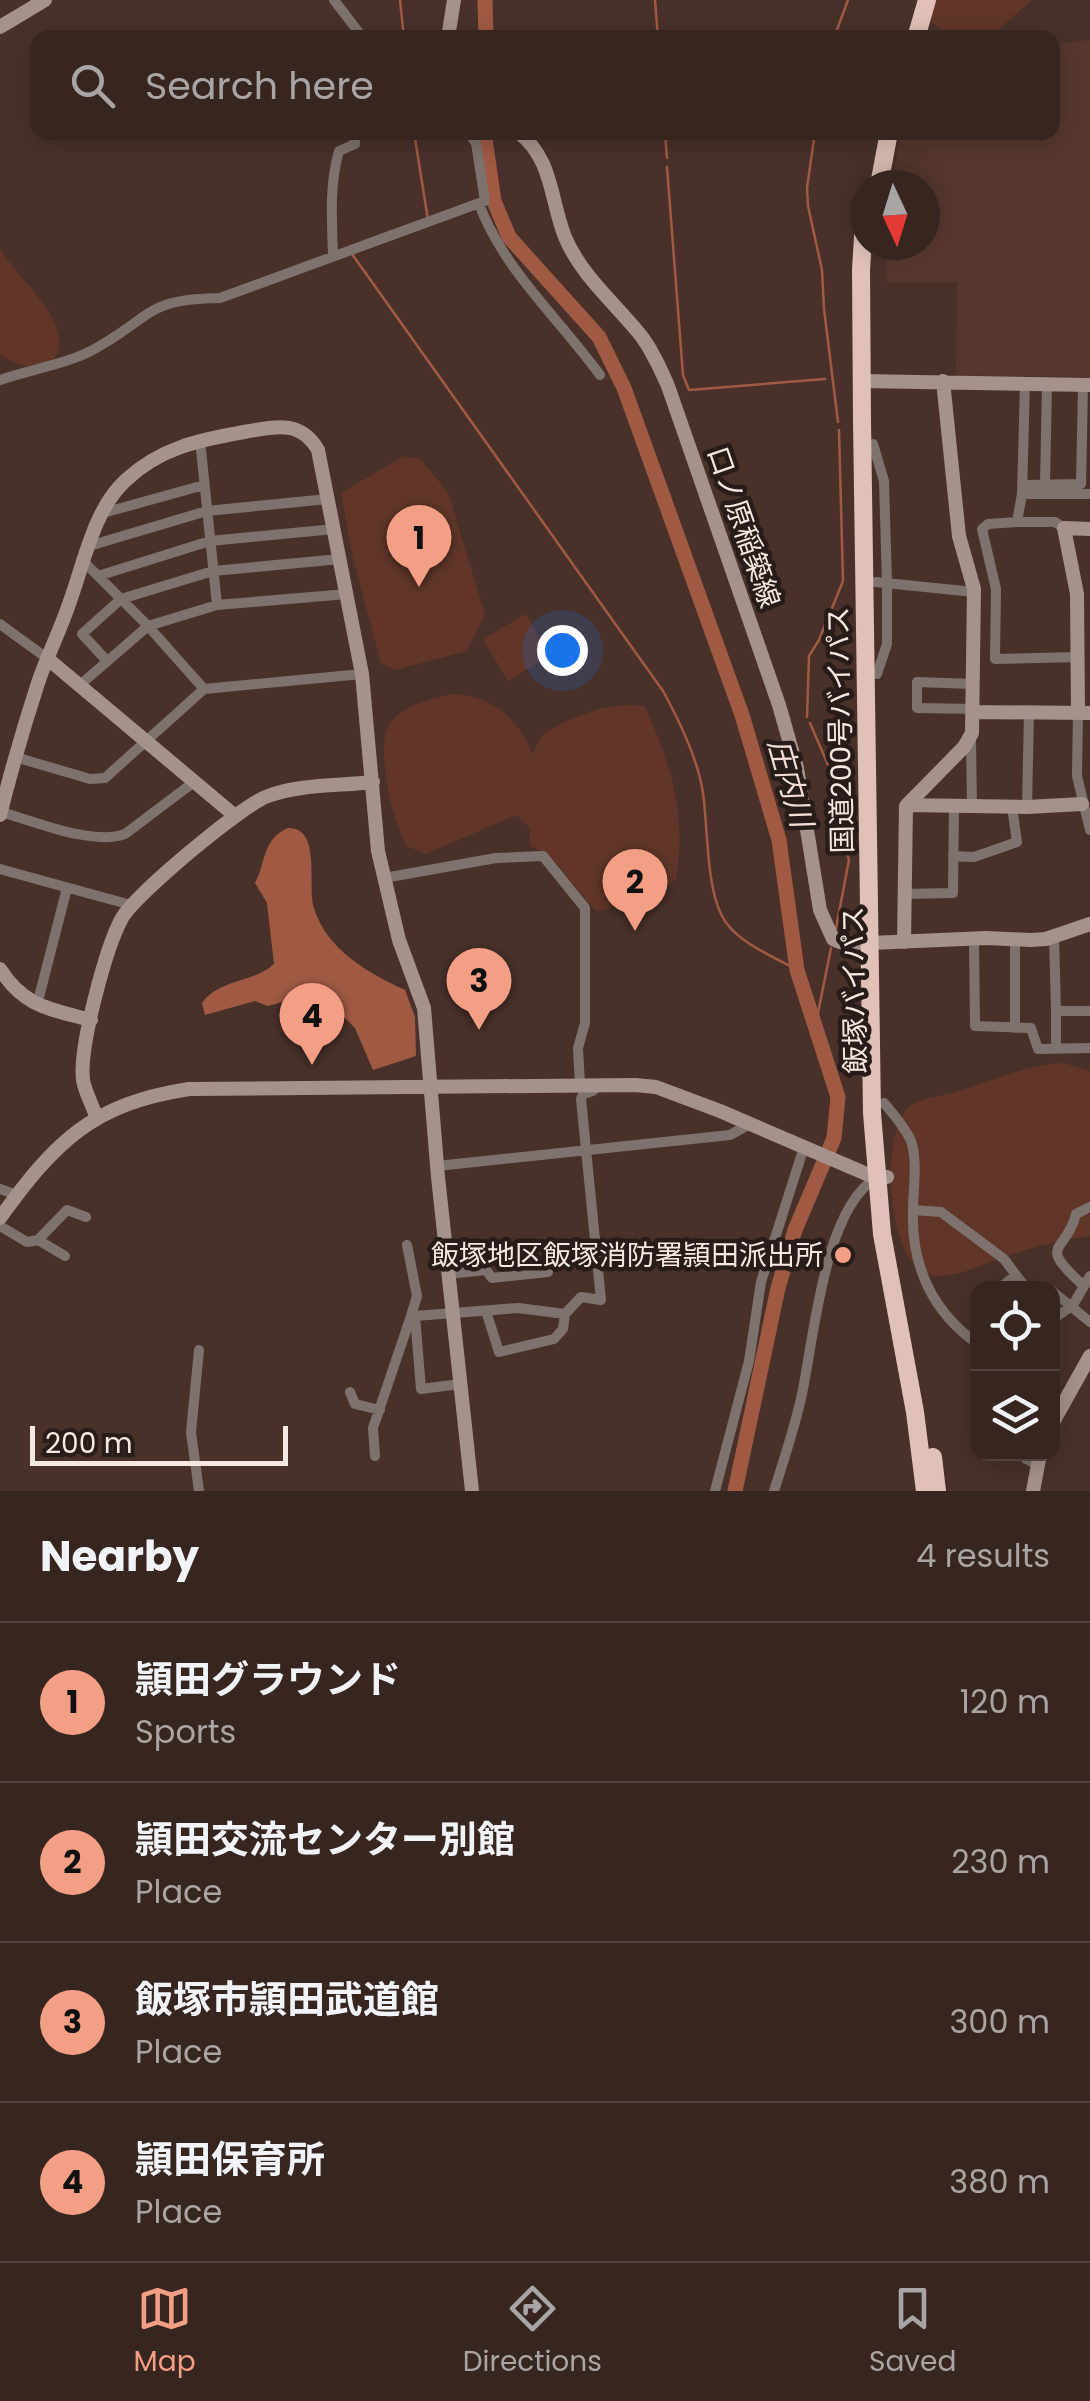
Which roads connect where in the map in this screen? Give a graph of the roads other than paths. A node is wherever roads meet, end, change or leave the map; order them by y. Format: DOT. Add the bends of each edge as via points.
graph roads {
  1 [pos="45,0"];
  2 [pos="334,0"];
  3 [pos="454,0"];
  4 [pos="916,0"];
  5 [pos="927,0"];
  6 [pos="0,27"];
  7 [pos="358,30"];
  8 [pos="449,30"];
  9 [pos="907,30"];
  10 [pos="918,30"];
  11 [pos="355,140"];
  12 [pos="474,140"];
  13 [pos="525,140"];
  14 [pos="876,140"];
  15 [pos="887,140"];
  16 [pos="871,170"];
  17 [pos="882,170"];
  18 [pos="479,204"];
  19 [pos="333,256"];
  20 [pos="862,260"];
  21 [pos="872,260"];
  22 [pos="600,376"];
  23 [pos="0,380"];
  24 [pos="867,381"];
  25 [pos="943,381"];
  26 [pos="1024,383"];
  27 [pos="1047,384"];
  28 [pos="1087,385"];
  29 [pos="200,440"];
  30 [pos="204,485"];
  31 [pos="1044,485"];
  32 [pos="1022,489"];
  33 [pos="1090,494"];
  34 [pos="328,500"];
  35 [pos="207,511"];
  36 [pos="103,513"];
  37 [pos="1017,522"];
  38 [pos="1064,528"];
  39 [pos="1090,528"];
  40 [pos="334,529"];
  41 [pos="210,541"];
  42 [pos="89,546"];
  43 [pos="340,560"];
  44 [pos="84,562"];
  45 [pos="214,571"];
  46 [pos="98,576"];
  47 [pos="882,582"];
  48 [pos="974,592"];
  49 [pos="347,594"];
  50 [pos="121,599"];
  51 [pos="217,606"];
  52 [pos="0,624"];
  53 [pos="148,626"];
  54 [pos="1077,657"];
  55 [pos="48,659"];
  56 [pos="107,661"];
  57 [pos="362,674"];
  58 [pos="80,684"];
  59 [pos="974,684"];
  60 [pos="204,688"];
  61 [pos="974,710"];
  62 [pos="1029,712"];
  63 [pos="1084,713"];
  64 [pos="971,740"];
  65 [pos="146,742"];
  66 [pos="15,758"];
  67 [pos="194,782"];
  68 [pos="374,782"];
  69 [pos="1082,804"];
  70 [pos="907,805"];
  71 [pos="954,806"];
  72 [pos="972,807"];
  73 [pos="1019,808"];
  74 [pos="0,814"];
  75 [pos="234,816"];
  76 [pos="1090,830"];
  77 [pos="953,856"];
  78 [pos="0,870"];
  79 [pos="384,878"];
  80 [pos="68,888"];
  81 [pos="904,894"];
  82 [pos="131,905"];
  83 [pos="1090,924"];
  84 [pos="1054,936"];
  85 [pos="974,938"];
  86 [pos="1014,940"];
  87 [pos="904,942"];
  88 [pos="876,943"];
  89 [pos="0,969"];
  90 [pos="37,1005"];
  91 [pos="1056,1011"];
  92 [pos="1090,1012"];
  93 [pos="91,1020"];
  94 [pos="1015,1028"];
  95 [pos="1056,1048"];
  96 [pos="1090,1048"];
  97 [pos="598,1084"];
  98 [pos="580,1085"];
  99 [pos="430,1086"];
  100 [pos="884,1103"];
  101 [pos="96,1116"];
  102 [pos="750,1124"];
  103 [pos="805,1147"];
  104 [pos="586,1151"];
  105 [pos="437,1166"];
  106 [pos="882,1177"];
  107 [pos="0,1189"];
  108 [pos="17,1194"];
  109 [pos="1090,1206"];
  110 [pos="912,1210"];
  111 [pos="86,1217"];
  112 [pos="0,1218"];
  113 [pos="0,1226"];
  114 [pos="38,1240"];
  115 [pos="407,1244"];
  116 [pos="65,1256"];
  117 [pos="548,1272"];
  118 [pos="448,1274"];
  119 [pos="1016,1275"];
  120 [pos="1009,1281"];
  121 [pos="1020,1281"];
  122 [pos="1087,1281"];
  123 [pos="1060,1296"];
  124 [pos="1073,1305"];
  125 [pos="486,1311"];
  126 [pos="452,1314"];
  127 [pos="564,1314"];
  128 [pos="1060,1314"];
  129 [pos="413,1316"];
  130 [pos="1090,1322"];
  131 [pos="970,1338"];
  132 [pos="199,1350"];
  133 [pos="1090,1356"];
  134 [pos="460,1384"];
  135 [pos="350,1392"];
  136 [pos="380,1410"];
  137 [pos="1060,1410"];
  138 [pos="375,1456"];
  139 [pos="1034,1461"];
  140 [pos="199,1491"];
  141 [pos="472,1491"];
  142 [pos="715,1491"];
  143 [pos="774,1491"];
  144 [pos="925,1491"];
  145 [pos="938,1491"];
  146 [pos="1033,1491"];
  1 -- 6 [label="street"];
  2 -- 7 [label="street"];
  3 -- 8 [label="street"];
  4 -- 9 [label="highway"];
  5 -- 10 [label="highway"];
  11 -- 19 [label="street" via="339,151 334,170"];
  12 -- 18 [label="street" via="485,201"];
  13 -- 88 [label="street, 口ノ原稲築線" via="544,161 572,249 656,357 779,704 820,910 833,939"];
  14 -- 16 [label="highway"];
  15 -- 17 [label="highway"];
  18 -- 19 [label="street"];
  18 -- 22 [label="street" via="520,280"];
  19 -- 23 [label="street" via="220,298 182,298 154,307 98,348"];
  20 -- 24 [label="highway, 国道200号バイパス"];
  21 -- 24 [label="highway, 飯塚バイパス"];
  24 -- 25 [label="street"];
  24 -- 47 [label="highway, 飯塚バイパス"];
  24 -- 88 [label="highway, 国道200号バイパス"];
  25 -- 26 [label="street"];
  25 -- 48 [label="street" via="960,536"];
  26 -- 27 [label="street"];
  26 -- 32 [label="street"];
  27 -- 28 [label="street"];
  27 -- 31 [label="street"];
  28 -- 31 [label="street" via="1083,480"];
  29 -- 30 [label="street"];
  29 -- 34 [label="street" via="298,428 318,450"];
  29 -- 36 [label="street" via="142,466"];
  30 -- 35 [label="street"];
  30 -- 36 [label="street"];
  31 -- 32 [label="street"];
  32 -- 33 [label="street"];
  32 -- 37 [label="street"];
  34 -- 35 [label="street"];
  34 -- 40 [label="street"];
  35 -- 41 [label="street"];
  35 -- 42 [label="street"];
  36 -- 42 [label="street"];
  37 -- 38 [label="street"];
  37 -- 54 [label="street" via="982,529 996,589 996,659"];
  38 -- 39 [label="street"];
  38 -- 54 [label="street" via="1077,594"];
  40 -- 41 [label="street"];
  40 -- 43 [label="street"];
  41 -- 45 [label="street"];
  41 -- 46 [label="street"];
  42 -- 44 [label="street"];
  43 -- 45 [label="street"];
  43 -- 49 [label="street"];
  44 -- 46 [label="street"];
  44 -- 55 [label="street"];
  45 -- 50 [label="street"];
  45 -- 51 [label="street"];
  46 -- 50 [label="street"];
  47 -- 48 [label="street"];
  47 -- 88 [label="highway, 飯塚バイパス"];
  48 -- 59 [label="street"];
  49 -- 51 [label="street"];
  49 -- 57 [label="street"];
  50 -- 53 [label="street"];
  50 -- 56 [label="street" via="82,634"];
  51 -- 53 [label="street"];
  52 -- 55 [label="street"];
  53 -- 56 [label="street"];
  53 -- 60 [label="street"];
  54 -- 63 [label="street"];
  55 -- 58 [label="street"];
  55 -- 66 [label="street"];
  56 -- 58 [label="street"];
  57 -- 60 [label="street"];
  57 -- 68 [label="street"];
  58 -- 65 [label="street"];
  59 -- 61 [label="street"];
  59 -- 61 [label="street" via="917,682 918,708"];
  60 -- 65 [label="street"];
  61 -- 62 [label="street"];
  61 -- 64 [label="street"];
  62 -- 63 [label="street"];
  62 -- 73 [label="street"];
  63 -- 69 [label="street"];
  64 -- 70 [label="street"];
  64 -- 72 [label="street"];
  65 -- 66 [label="street" via="99,778"];
  65 -- 67 [label="street"];
  66 -- 74 [label="street"];
  67 -- 74 [label="street" via="114,838"];
  67 -- 75 [label="street"];
  68 -- 75 [label="street" via="282,792"];
  68 -- 79 [label="street"];
  69 -- 73 [label="street"];
  69 -- 76 [label="street"];
  70 -- 71 [label="street"];
  70 -- 81 [label="street"];
  71 -- 72 [label="street"];
  71 -- 77 [label="street"];
  72 -- 73 [label="street"];
  73 -- 77 [label="street" via="1018,842 974,857"];
  75 -- 82 [label="street"];
  77 -- 81 [label="street" via="953,893"];
  78 -- 80 [label="street"];
  79 -- 98 [label="street" via="544,856 585,908"];
  79 -- 99 [label="street" via="424,1008"];
  80 -- 82 [label="street"];
  80 -- 90 [label="street"];
  81 -- 87 [label="street"];
  82 -- 93 [label="street" via="115,934"];
  83 -- 84 [label="street"];
  84 -- 86 [label="street"];
  84 -- 91 [label="street"];
  85 -- 86 [label="street"];
  85 -- 87 [label="street"];
  85 -- 94 [label="street" via="975,1026"];
  86 -- 94 [label="street"];
  87 -- 88 [label="street"];
  88 -- 100 [label="highway, 飯塚バイパス"];
  88 -- 106 [label="highway, 国道200号バイパス"];
  89 -- 90 [label="street" via="12,988"];
  90 -- 93 [label="street"];
  91 -- 92 [label="street"];
  91 -- 95 [label="street"];
  93 -- 101 [label="street" via="83,1078"];
  94 -- 95 [label="street" via="1031,1028 1038,1048"];
  95 -- 96 [label="street"];
  97 -- 98 [label="street"];
  97 -- 102 [label="street" via="656,1087"];
  97 -- 104 [label="street" via="582,1094"];
  98 -- 99 [label="street"];
  99 -- 101 [label="street" via="189,1089 149,1095"];
  99 -- 105 [label="street"];
  100 -- 106 [label="highway, 飯塚バイパス"];
  100 -- 110 [label="street" via="912,1142"];
  101 -- 108 [label="street" via="50,1154"];
  102 -- 103 [label="street"];
  102 -- 104 [label="street" via="730,1136"];
  103 -- 106 [label="street"];
  103 -- 142 [label="street" via="761,1282 750,1361"];
  104 -- 105 [label="street"];
  104 -- 127 [label="street" via="601,1300 581,1297"];
  105 -- 118 [label="street"];
  106 -- 143 [label="street" via="862,1186 827,1263 801,1398"];
  106 -- 144 [label="highway, 国道200号バイパス"];
  106 -- 145 [label="highway, 飯塚バイパス"];
  107 -- 108 [label="street"];
  108 -- 112 [label="street"];
  109 -- 122 [label="street" via="1076,1214 1056,1252 1062,1265"];
  110 -- 119 [label="street" via="941,1212"];
  110 -- 131 [label="street" via="922,1278 941,1310"];
  111 -- 114 [label="street" via="67,1210"];
  113 -- 114 [label="street" via="27,1242"];
  114 -- 116 [label="street"];
  115 -- 129 [label="street" via="417,1296"];
  117 -- 118 [label="street"];
  118 -- 126 [label="street"];
  119 -- 120 [label="street"];
  119 -- 121 [label="street"];
  122 -- 124 [label="street"];
  123 -- 124 [label="street"];
  124 -- 128 [label="street"];
  124 -- 130 [label="street"];
  125 -- 126 [label="street"];
  125 -- 127 [label="street"];
  125 -- 127 [label="street" via="499,1352 554,1340"];
  126 -- 129 [label="street"];
  126 -- 134 [label="street"];
  129 -- 134 [label="street" via="421,1388"];
  129 -- 136 [label="street"];
  132 -- 140 [label="street" via="191,1432"];
  133 -- 137 [label="street"];
  134 -- 141 [label="street"];
  135 -- 136 [label="street" via="356,1404"];
  136 -- 138 [label="street" via="373,1428"];
  139 -- 146 [label="street"];
}
